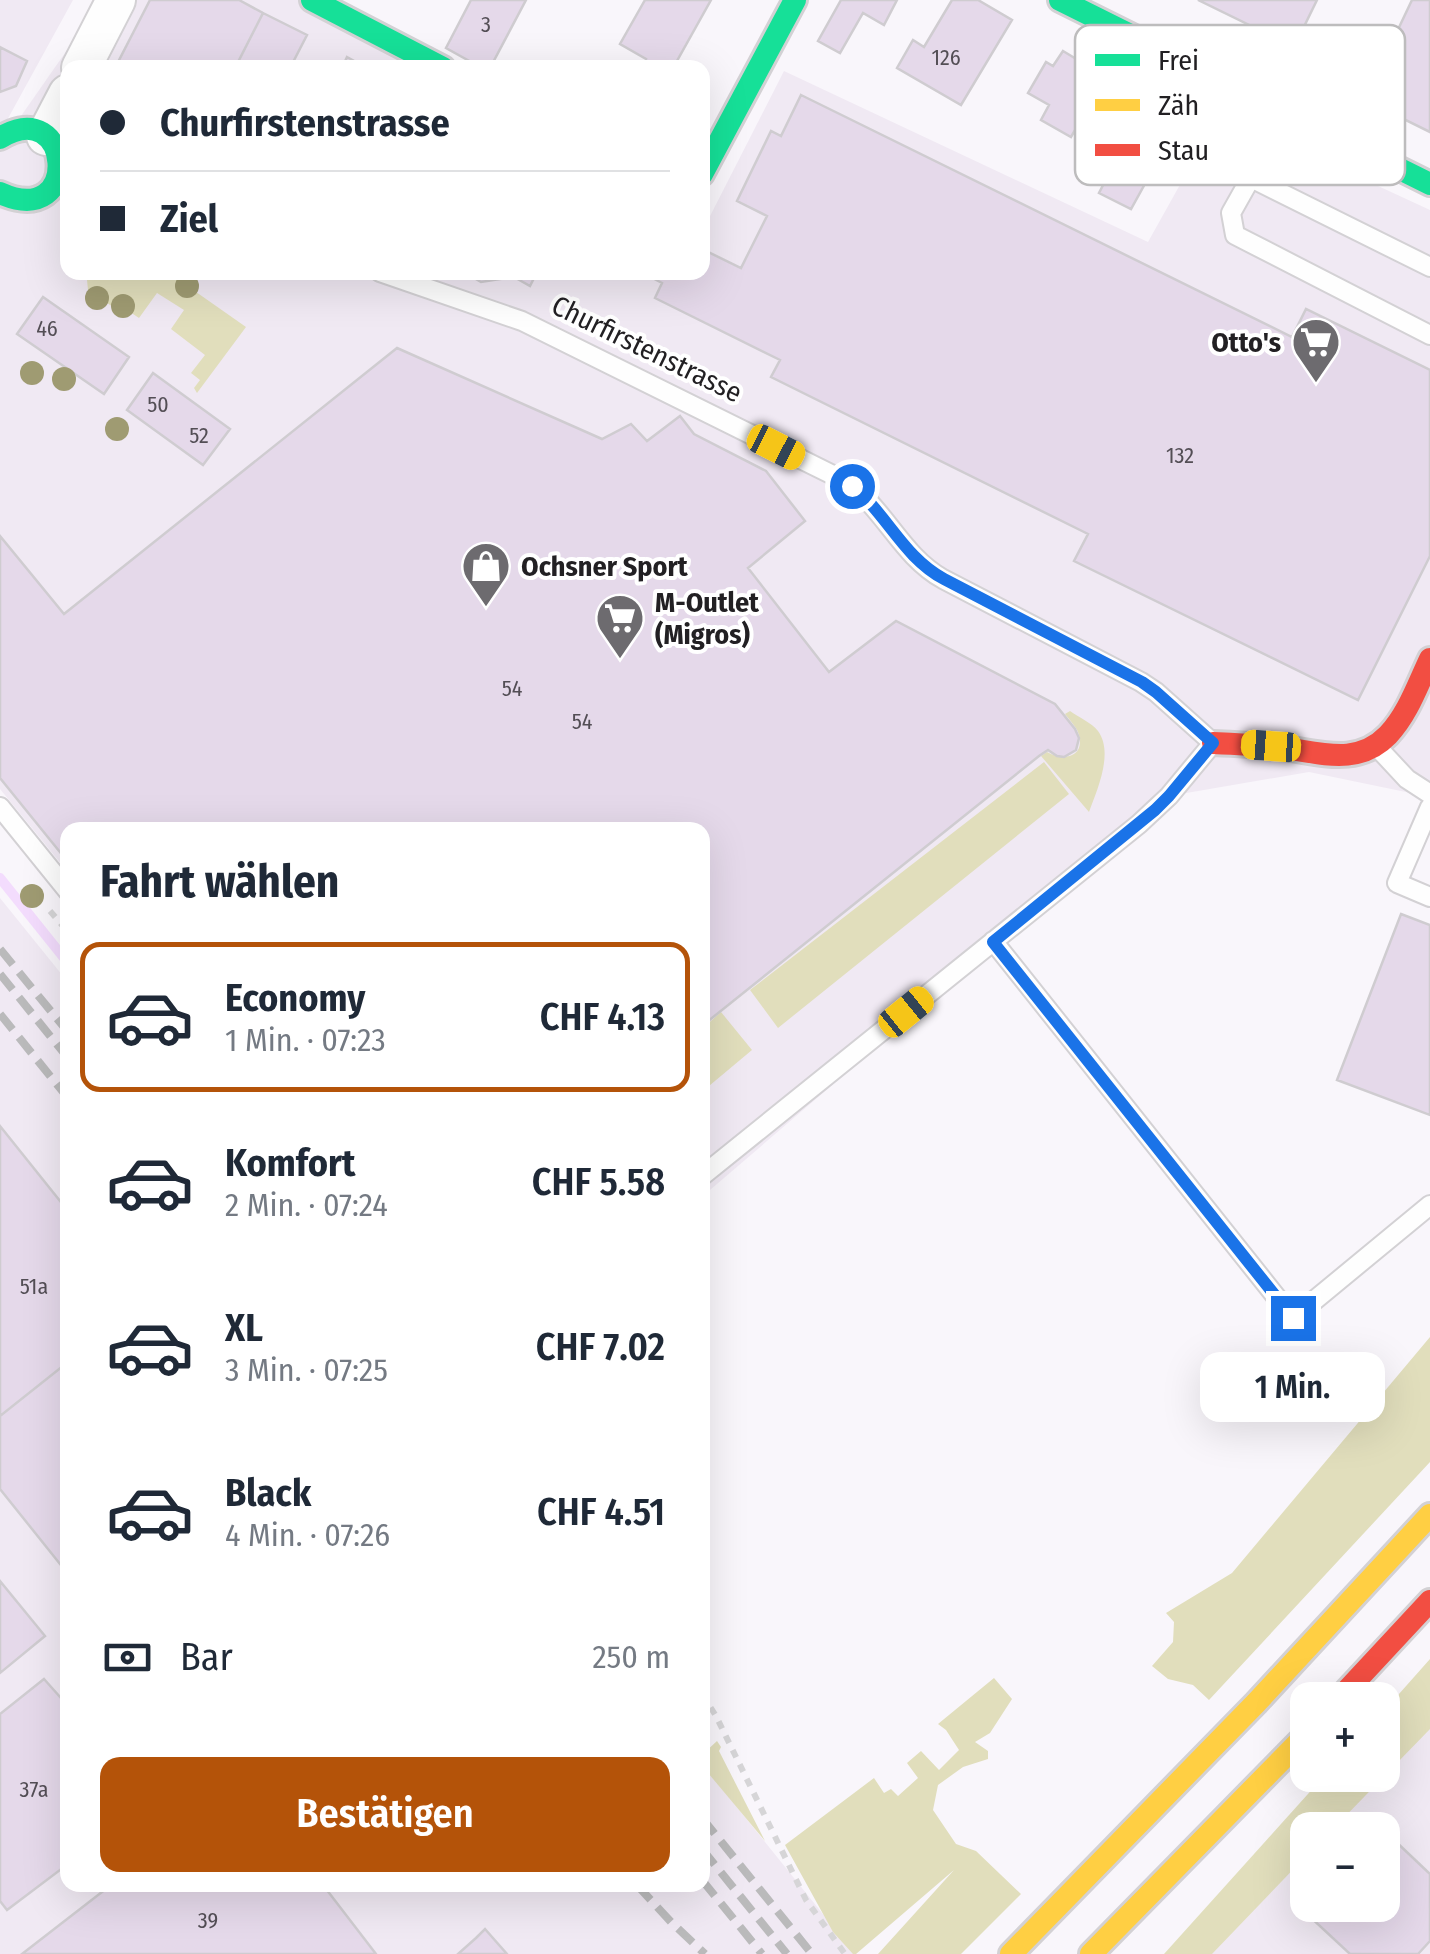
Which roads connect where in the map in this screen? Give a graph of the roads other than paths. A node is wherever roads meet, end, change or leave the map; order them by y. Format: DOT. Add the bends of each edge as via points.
graph roads {
  1 [pos="116,0"];
  2 [pos="312,0"];
  3 [pos="795,0"];
  4 [pos="1060,0"];
  5 [pos="1111,25"];
  6 [pos="85,60"];
  7 [pos="428,60"];
  8 [pos="60,109"];
  9 [pos="46,136"];
  10 [pos="0,138"];
  11 [pos="710,159"];
  12 [pos="60,162"];
  13 [pos="1405,171"];
  14 [pos="60,178"];
  15 [pos="1430,184"];
  16 [pos="1247,185"];
  17 [pos="1265,185"];
  18 [pos="2,199"];
  19 [pos="1430,267"];
  20 [pos="403,280"];
  21 [pos="1430,335"];
  22 [pos="1430,659"];
  23 [pos="1213,743"];
  24 [pos="1376,745"];
  25 [pos="1430,794"];
  26 [pos="1430,806"];
  27 [pos="0,807"];
  28 [pos="60,881"];
  29 [pos="1430,897"];
  30 [pos="993,942"];
  31 [pos="710,1170"];
  32 [pos="1430,1205"];
  33 [pos="1430,1516"];
  34 [pos="1430,1601"];
  35 [pos="1355,1682"];
  36 [pos="1290,1750"];
  37 [pos="1010,1954"];
  38 [pos="1090,1954"];
  1 -- 6 [label="street"];
  2 -- 7 [label="main road"];
  3 -- 11 [label="main road"];
  4 -- 5 [label="main road"];
  8 -- 9 [label="street"];
  9 -- 10 [label="main road" via="25,128"];
  9 -- 12 [label="main road"];
  13 -- 15 [label="main road"];
  14 -- 18 [label="main road" via="39,198"];
  16 -- 21 [label="lane" via="1231,213 1235,235"];
  17 -- 19 [label="lane"];
  20 -- 23 [label="lane, Churfirstenstrasse" via="522,321 843,480 870,501 920,564 1142,682"];
  22 -- 24 [label="main road" via="1399,719"];
  23 -- 24 [label="main road" via="1336,757"];
  23 -- 30 [label="lane" via="1155,810"];
  24 -- 25 [label="lane"];
  26 -- 29 [label="lane" via="1397,883"];
  27 -- 28 [label="lane"];
  30 -- 31 [label="lane"];
  30 -- 32 [label="lane" via="1293,1318"];
  33 -- 37 [label="main road"];
  34 -- 35 [label="main road"];
  36 -- 38 [label="main road"];
}
